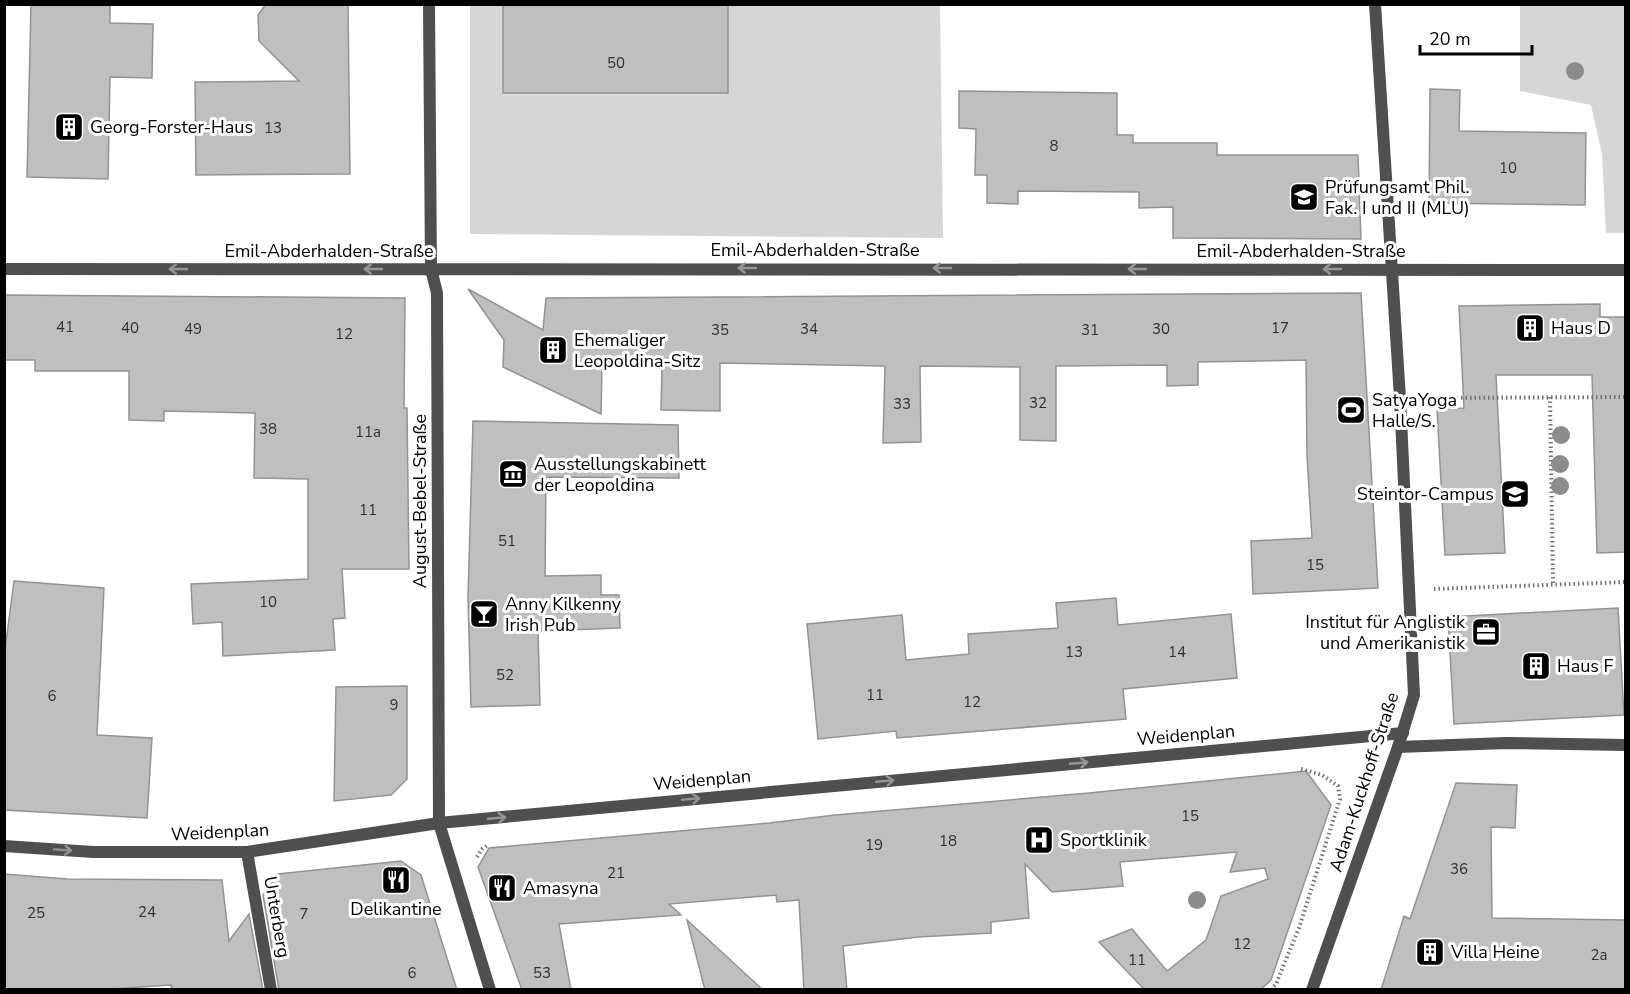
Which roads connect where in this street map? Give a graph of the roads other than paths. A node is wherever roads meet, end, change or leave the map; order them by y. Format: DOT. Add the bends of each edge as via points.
graph roads {
  1 [pos="429,4"];
  2 [pos="1375,4"];
  3 [pos="4,268"];
  4 [pos="431,269"];
  5 [pos="1391,269"];
  6 [pos="1626,270"];
  7 [pos="1403,733"];
  8 [pos="1626,745"];
  9 [pos="1398,747"];
  10 [pos="439,823"];
  11 [pos="4,846"];
  12 [pos="247,852"];
  13 [pos="271,990"];
  14 [pos="490,990"];
  15 [pos="1312,990"];
  1 -- 4 [label="street, August-Bebel-Straße"];
  2 -- 5 [label="street, Adam-Kuckhoff-Straße"];
  4 -- 3 [label="street, Emil-Abderhalden-Straße, one-way"];
  5 -- 4 [label="street, Emil-Abderhalden-Straße, one-way"];
  4 -- 10 [label="street, August-Bebel-Straße" via="437,292"];
  5 -- 6 [label="street, Emil-Abderhalden-Straße"];
  5 -- 7 [label="street, Adam-Kuckhoff-Straße" via="1414,695"];
  7 -- 9 [label="street, Adam-Kuckhoff-Straße"];
  10 -- 7 [label="street, Weidenplan, one-way"];
  8 -- 9 [label="street" via="1506,743"];
  9 -- 15 [label="street, Adam-Kuckhoff-Straße"];
  10 -- 12 [label="street, Weidenplan"];
  10 -- 14 [label="street, August-Bebel-Straße"];
  11 -- 12 [label="street, Weidenplan, one-way" via="93,852"];
  12 -- 13 [label="street, Unterberg"];
}
